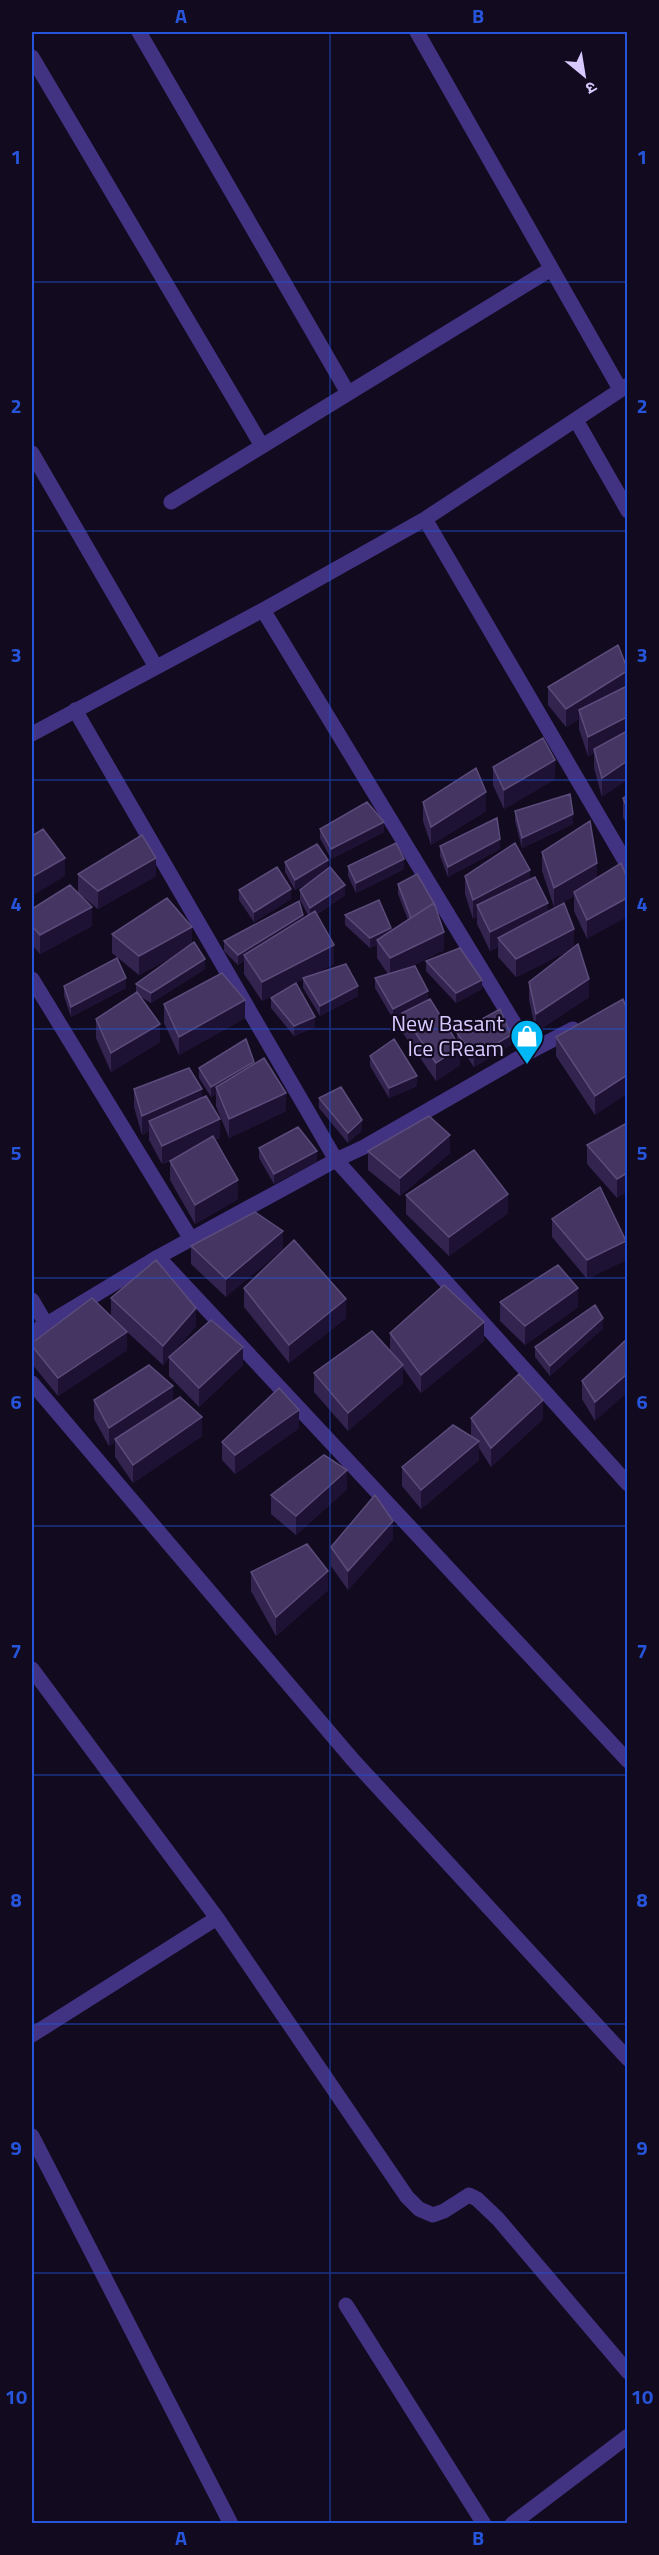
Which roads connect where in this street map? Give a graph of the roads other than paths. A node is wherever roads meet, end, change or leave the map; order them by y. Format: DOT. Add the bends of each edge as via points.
graph roads {
  1 [pos="139,32"];
  2 [pos="417,32"];
  3 [pos="32,57"];
  4 [pos="551,269"];
  5 [pos="624,387"];
  6 [pos="348,393"];
  7 [pos="576,420"];
  8 [pos="261,446"];
  9 [pos="32,453"];
  10 [pos="171,502"];
  11 [pos="627,511"];
  12 [pos="425,519"];
  13 [pos="263,610"];
  14 [pos="156,667"];
  15 [pos="75,710"];
  16 [pos="32,734"];
  17 [pos="627,866"];
  18 [pos="32,979"];
  19 [pos="589,1021"];
  20 [pos="531,1051"];
  21 [pos="336,1160"];
  22 [pos="191,1239"];
  23 [pos="158,1257"];
  24 [pos="32,1300"];
  25 [pos="46,1324"];
  26 [pos="32,1333"];
  27 [pos="32,1383"];
  28 [pos="627,1484"];
  29 [pos="32,1669"];
  30 [pos="624,1752"];
  31 [pos="217,1918"];
  32 [pos="32,2036"];
  33 [pos="627,2059"];
  34 [pos="32,2136"];
  35 [pos="346,2305"];
  36 [pos="627,2372"];
  37 [pos="627,2436"];
  38 [pos="231,2523"];
  39 [pos="484,2523"];
  40 [pos="512,2523"];
  1 -- 6 [label="street"];
  2 -- 4 [label="street"];
  3 -- 8 [label="street"];
  4 -- 5 [label="street"];
  4 -- 6 [label="street"];
  5 -- 7 [label="street"];
  6 -- 8 [label="street"];
  7 -- 11 [label="street"];
  7 -- 12 [label="street"];
  8 -- 10 [label="street"];
  9 -- 14 [label="street"];
  12 -- 13 [label="street"];
  12 -- 17 [label="street"];
  13 -- 14 [label="street"];
  13 -- 20 [label="street"];
  14 -- 15 [label="street"];
  15 -- 16 [label="street"];
  15 -- 21 [label="street"];
  18 -- 22 [label="street"];
  19 -- 20 [label="street"];
  20 -- 21 [label="street"];
  21 -- 22 [label="street"];
  21 -- 28 [label="street"];
  22 -- 23 [label="street"];
  23 -- 25 [label="street"];
  23 -- 30 [label="street"];
  24 -- 25 [label="street"];
  25 -- 26 [label="street"];
  27 -- 33 [label="street" via="353,1760"];
  29 -- 31 [label="street"];
  31 -- 32 [label="street"];
  31 -- 36 [label="street" via="407,2197 419,2209 433,2215 469,2195 477,2199"];
  34 -- 38 [label="street"];
  35 -- 39 [label="street"];
  37 -- 40 [label="street"];
}
